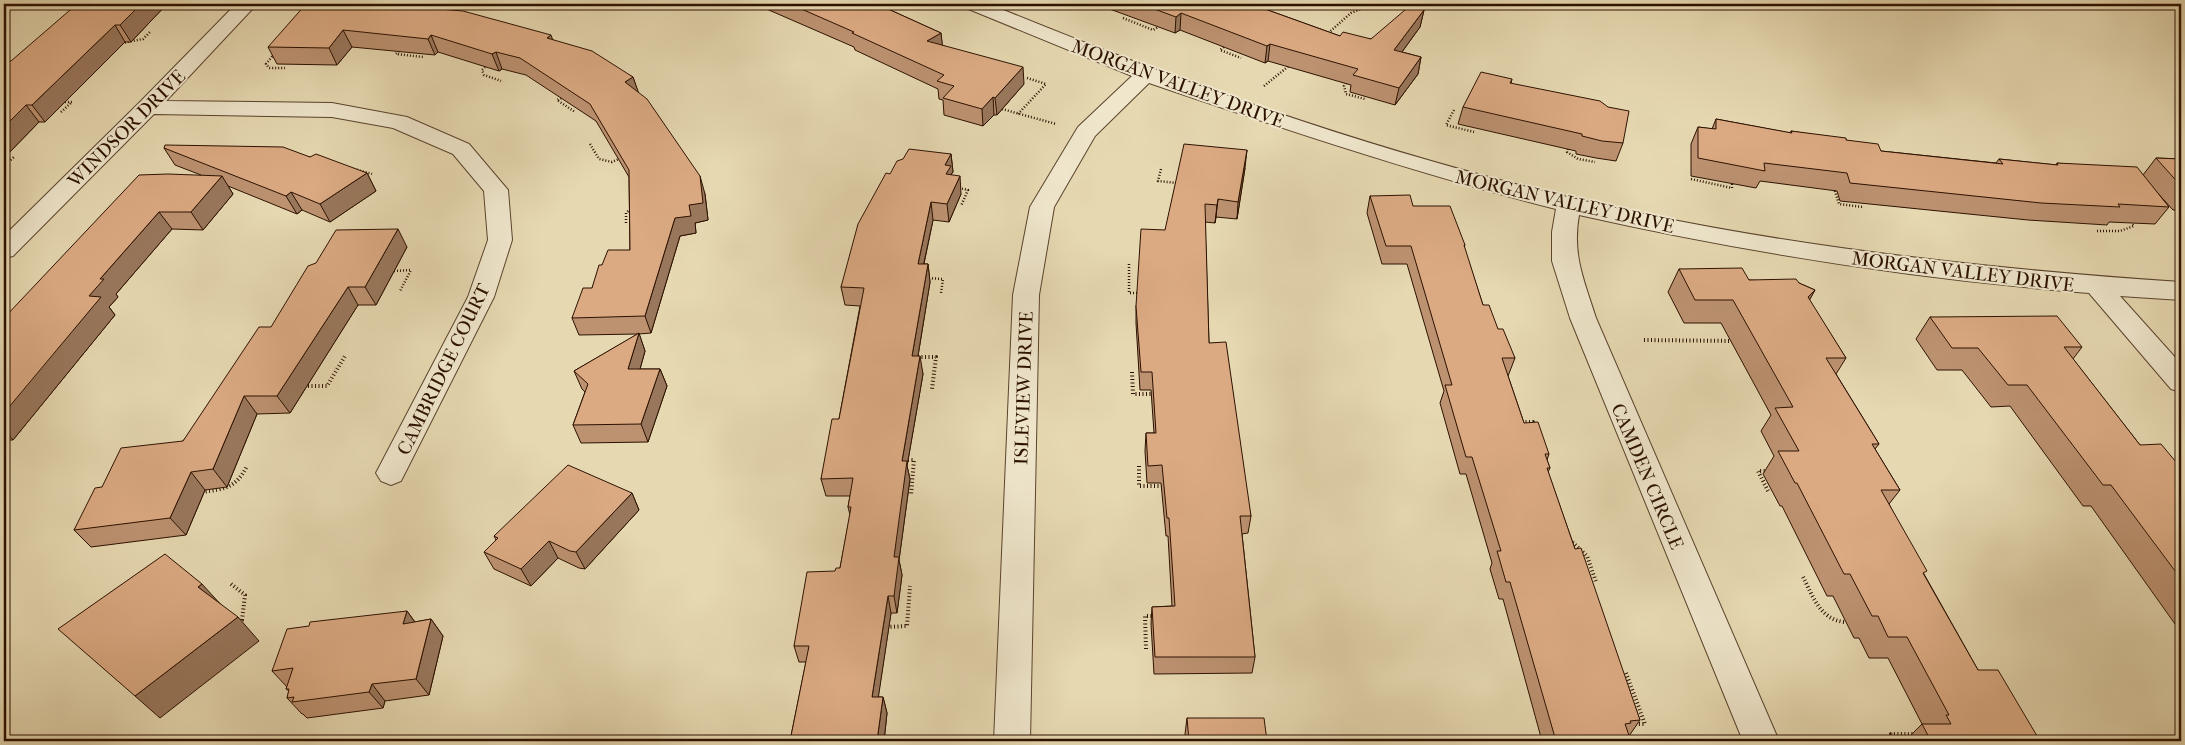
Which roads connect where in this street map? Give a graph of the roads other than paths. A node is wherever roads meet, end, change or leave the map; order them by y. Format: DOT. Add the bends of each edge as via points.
graph roads {
  1 [pos="247,4"];
  2 [pos="973,4"];
  3 [pos="1146,74"];
  4 [pos="148,107"];
  5 [pos="1569,205"];
  6 [pos="4,250"];
  7 [pos="2098,287"];
  8 [pos="2181,291"];
  9 [pos="2181,382"];
  10 [pos="392,473"];
  11 [pos="1012,741"];
  12 [pos="1761,741"];
  1 -- 4 [label="street, WINDSOR DRIVE"];
  2 -- 3 [label="street, MORGAN VALLEY DRIVE"];
  3 -- 5 [label="street, MORGAN VALLEY DRIVE" via="1335,140"];
  3 -- 11 [label="street, ISLEVIEW DRIVE" via="1086,132 1042,207 1026,295"];
  4 -- 6 [label="street, WINDSOR DRIVE"];
  4 -- 10 [label="street, CAMBRIDGE COURT" via="332,110 399,122 461,149 496,190 500,240 481,297"];
  5 -- 7 [label="street, MORGAN VALLEY DRIVE" via="1746,242 1880,263"];
  5 -- 12 [label="street, CAMDEN CIRCLE" via="1564,232 1566,261 1583,318"];
  7 -- 8 [label="street, MORGAN VALLEY DRIVE"];
  7 -- 9 [label="street"];
}
